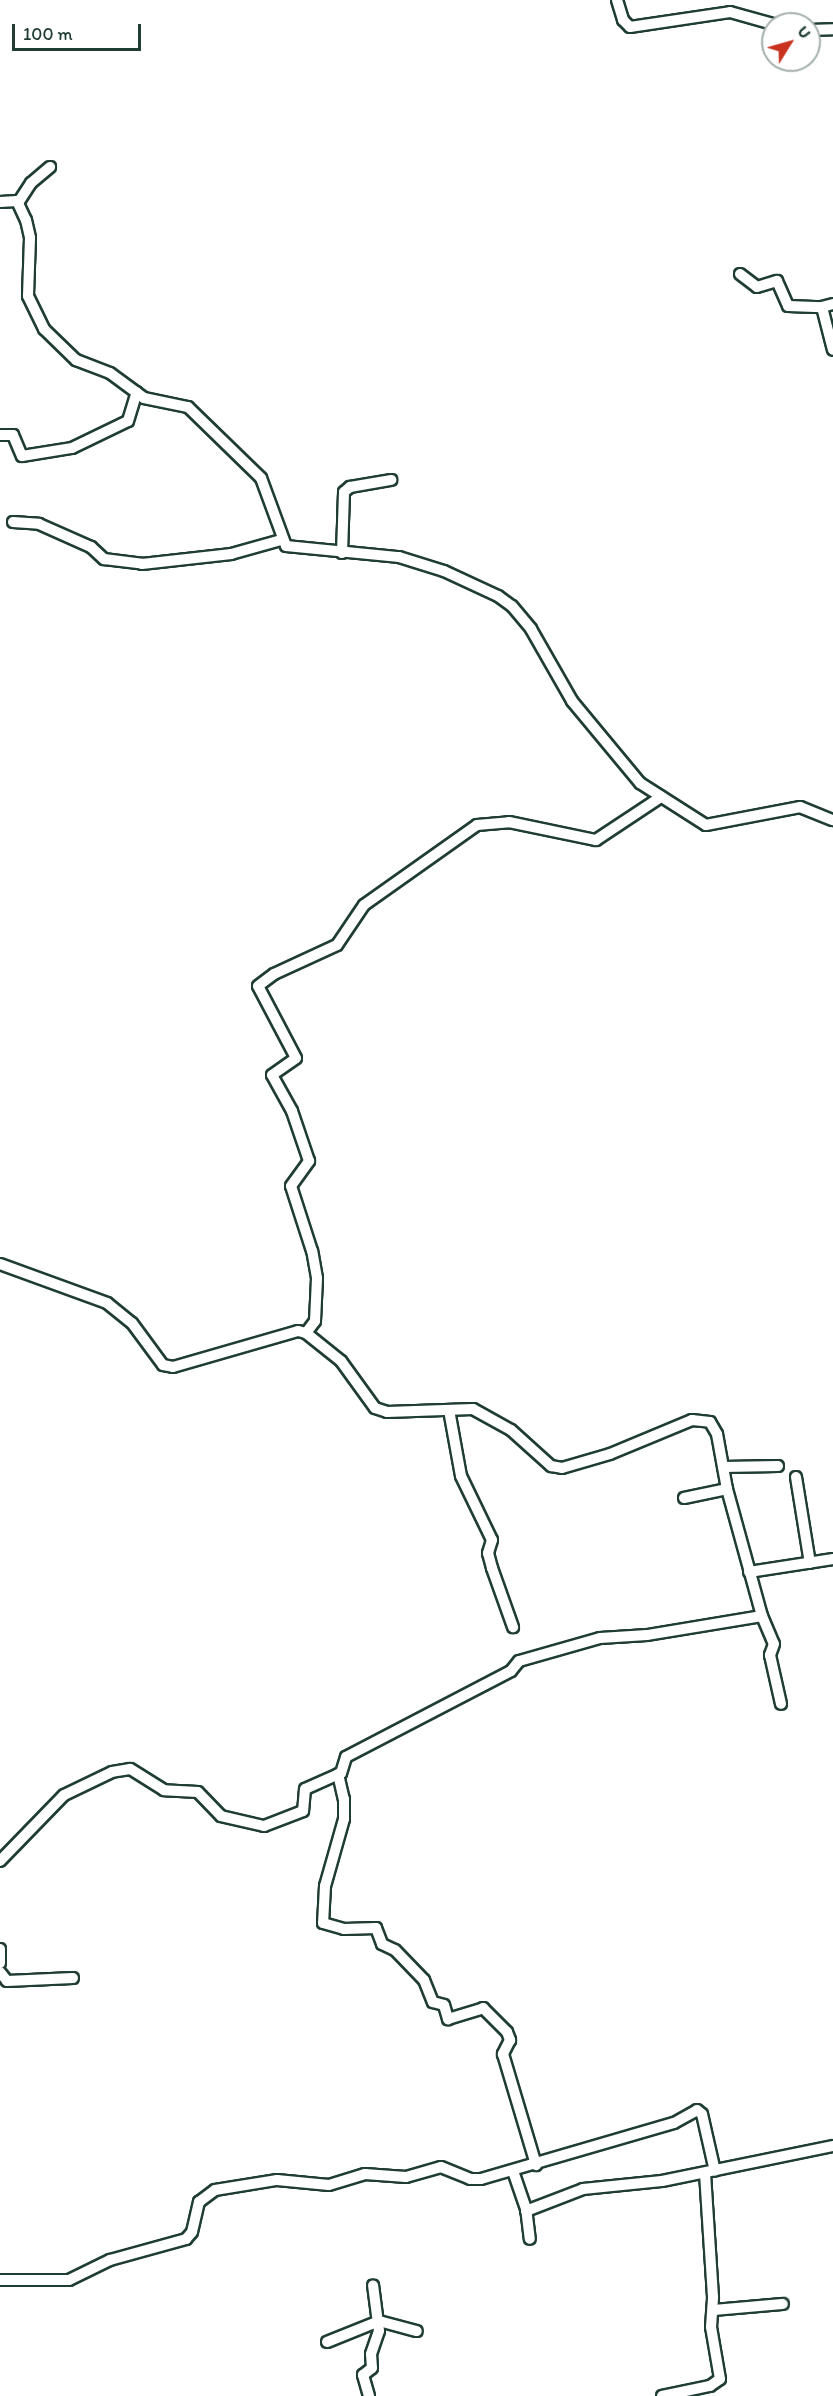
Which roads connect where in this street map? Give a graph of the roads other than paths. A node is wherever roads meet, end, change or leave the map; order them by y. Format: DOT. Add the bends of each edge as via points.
graph roads {
  1 [pos="617,0"];
  2 [pos="761,21"];
  3 [pos="50,167"];
  4 [pos="0,202"];
  5 [pos="18,203"];
  6 [pos="740,274"];
  7 [pos="827,306"];
  8 [pos="833,350"];
  9 [pos="136,392"];
  10 [pos="0,435"];
  11 [pos="391,480"];
  12 [pos="13,522"];
  13 [pos="281,540"];
  14 [pos="342,553"];
  15 [pos="661,797"];
  16 [pos="833,820"];
  17 [pos="0,1264"];
  18 [pos="306,1333"];
  19 [pos="449,1410"];
  20 [pos="778,1466"];
  21 [pos="723,1467"];
  22 [pos="796,1477"];
  23 [pos="727,1489"];
  24 [pos="684,1498"];
  25 [pos="833,1559"];
  26 [pos="810,1563"];
  27 [pos="749,1572"];
  28 [pos="762,1616"];
  29 [pos="513,1627"];
  30 [pos="781,1704"];
  31 [pos="338,1774"];
  32 [pos="0,1861"];
  33 [pos="0,1949"];
  34 [pos="0,1963"];
  35 [pos="0,1972"];
  36 [pos="73,1978"];
  37 [pos="833,2146"];
  38 [pos="536,2165"];
  39 [pos="513,2171"];
  40 [pos="710,2172"];
  41 [pos="526,2211"];
  42 [pos="530,2239"];
  43 [pos="0,2280"];
  44 [pos="372,2284"];
  45 [pos="783,2304"];
  46 [pos="713,2310"];
  47 [pos="379,2321"];
  48 [pos="417,2331"];
  49 [pos="327,2342"];
  50 [pos="369,2396"];
  51 [pos="662,2396"];
  1 -- 2 [label="street" via="622,20 630,27 730,12"];
  3 -- 5 [label="street" via="31,183"];
  4 -- 5 [label="street"];
  5 -- 9 [label="street" via="30,238 28,296 35,315 76,360 110,373"];
  6 -- 7 [label="street" via="757,287 777,281 788,306"];
  7 -- 8 [label="street"];
  9 -- 10 [label="street" via="128,421 72,448 22,456 13,435"];
  9 -- 13 [label="street" via="152,400 185,404 232,448 266,486"];
  11 -- 14 [label="street" via="350,487 344,492"];
  12 -- 13 [label="street" via="39,524 91,548 104,559 142,564 231,554"];
  13 -- 14 [label="street" via="295,549"];
  14 -- 15 [label="street" via="399,557 444,571 512,606 531,629 572,701 640,783"];
  15 -- 16 [label="street" via="706,825 800,807"];
  15 -- 18 [label="street" via="596,840 509,822 477,825 364,905 337,945 274,974 258,986 296,1058 272,1075 292,1111 309,1161 291,1186 312,1251 316,1278 315,1321"];
  17 -- 18 [label="street" via="107,1303 132,1323 163,1365 173,1366 298,1331"];
  18 -- 19 [label="street" via="341,1361 375,1408 387,1413"];
  19 -- 21 [label="street" via="473,1409 491,1417 521,1438 546,1463 562,1468 610,1454 682,1423 704,1420 717,1434"];
  19 -- 29 [label="street" via="461,1476 492,1540 488,1553"];
  20 -- 21 [label="street"];
  21 -- 23 [label="street"];
  22 -- 26 [label="street"];
  23 -- 24 [label="street"];
  23 -- 27 [label="street"];
  25 -- 26 [label="street"];
  26 -- 27 [label="street"];
  27 -- 28 [label="street"];
  28 -- 30 [label="street" via="774,1644 770,1655"];
  28 -- 31 [label="street" via="647,1635 600,1638 531,1657 346,1757 344,1770"];
  31 -- 32 [label="street" via="307,1787 299,1814 261,1826 221,1816 198,1792 164,1790 130,1769 119,1770 64,1795"];
  31 -- 38 [label="street" via="344,1819 325,1886 322,1923 344,1929 376,1928 382,1944 395,1950 424,1980 433,2002 444,2005 448,2019 483,2008 507,2032 510,2040 503,2054"];
  33 -- 34 [label="street"];
  35 -- 36 [label="street" via="7,1981"];
  37 -- 40 [label="street"];
  38 -- 39 [label="street"];
  38 -- 40 [label="street" via="674,2123 697,2110 702,2114"];
  39 -- 41 [label="street"];
  39 -- 43 [label="street" via="470,2180 441,2167 406,2177 365,2174 329,2185 277,2180 233,2186 215,2190 199,2202 192,2232 186,2239 110,2260 69,2280"];
  40 -- 41 [label="street" via="622,2187 583,2189"];
  40 -- 46 [label="street"];
  41 -- 42 [label="street"];
  44 -- 47 [label="street"];
  45 -- 46 [label="street"];
  46 -- 51 [label="street" via="711,2326 720,2379 710,2386"];
  47 -- 48 [label="street"];
  47 -- 49 [label="street"];
  47 -- 50 [label="street" via="371,2354 373,2365 363,2375"];
}
